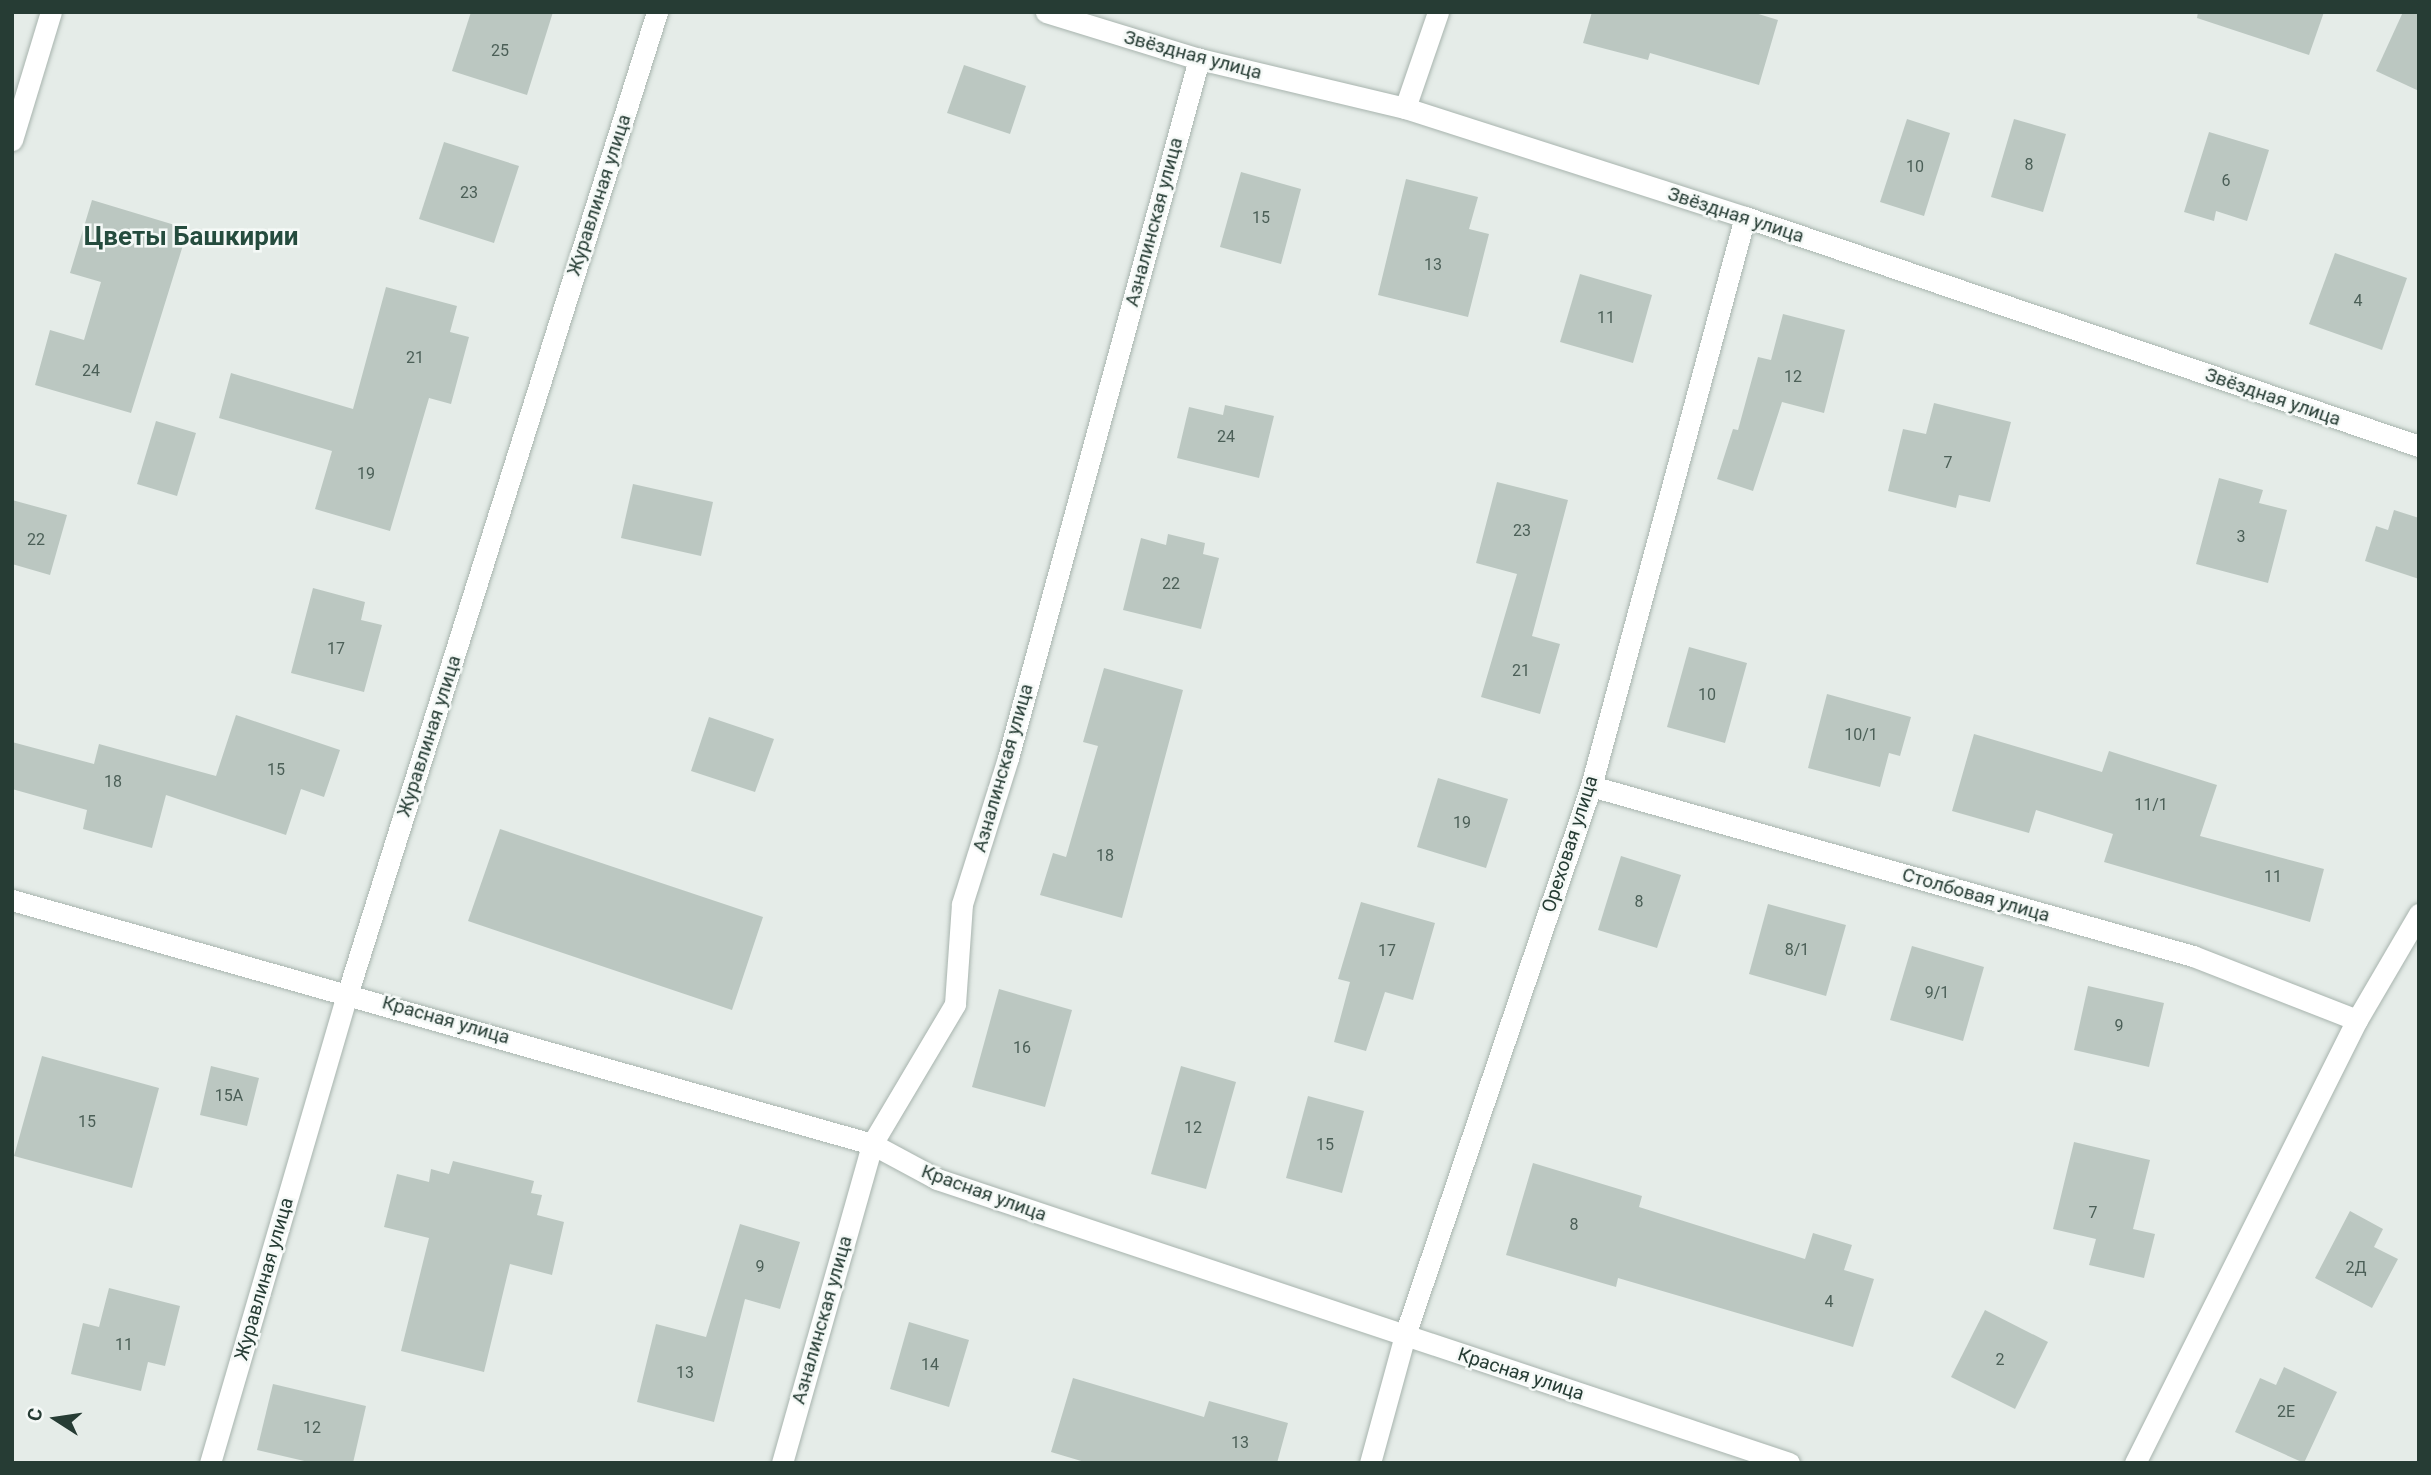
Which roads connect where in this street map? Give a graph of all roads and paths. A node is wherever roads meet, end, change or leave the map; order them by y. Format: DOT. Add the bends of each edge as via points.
graph roads {
  1 [pos="51,12"];
  2 [pos="657,12"];
  3 [pos="1046,12"];
  4 [pos="1438,12"];
  5 [pos="1199,59"];
  6 [pos="1405,108"];
  7 [pos="12,140"];
  8 [pos="1745,218"];
  9 [pos="2419,446"];
  10 [pos="1591,786"];
  11 [pos="12,900"];
  12 [pos="2419,914"];
  13 [pos="348,992"];
  14 [pos="2357,1020"];
  15 [pos="872,1144"];
  16 [pos="1405,1335"];
  17 [pos="210,1463"];
  18 [pos="782,1463"];
  19 [pos="1370,1463"];
  20 [pos="1789,1463"];
  21 [pos="2135,1463"];
  1 -- 7 [label="street"];
  2 -- 13 [label="street, Журавлиная улица"];
  3 -- 5 [label="street, Звёздная улица"];
  4 -- 6 [label="street"];
  5 -- 6 [label="street, Звёздная улица"];
  5 -- 15 [label="street, Азналинская улица" via="1008,758 962,904 956,1004"];
  6 -- 8 [label="street, Звёздная улица"];
  8 -- 9 [label="street, Звёздная улица"];
  8 -- 10 [label="street, Ореховая улица"];
  10 -- 14 [label="street, Столбовая улица" via="2193,957"];
  10 -- 16 [label="street, Ореховая улица"];
  11 -- 13 [label="street, Красная улица"];
  12 -- 14 [label="street"];
  13 -- 15 [label="street, Красная улица"];
  13 -- 17 [label="street, Журавлиная улица"];
  14 -- 21 [label="street"];
  15 -- 16 [label="street, Красная улица" via="937,1179"];
  15 -- 18 [label="street, Азналинская улица"];
  16 -- 19 [label="street, Ореховая улица"];
  16 -- 20 [label="street, Красная улица"];
}
